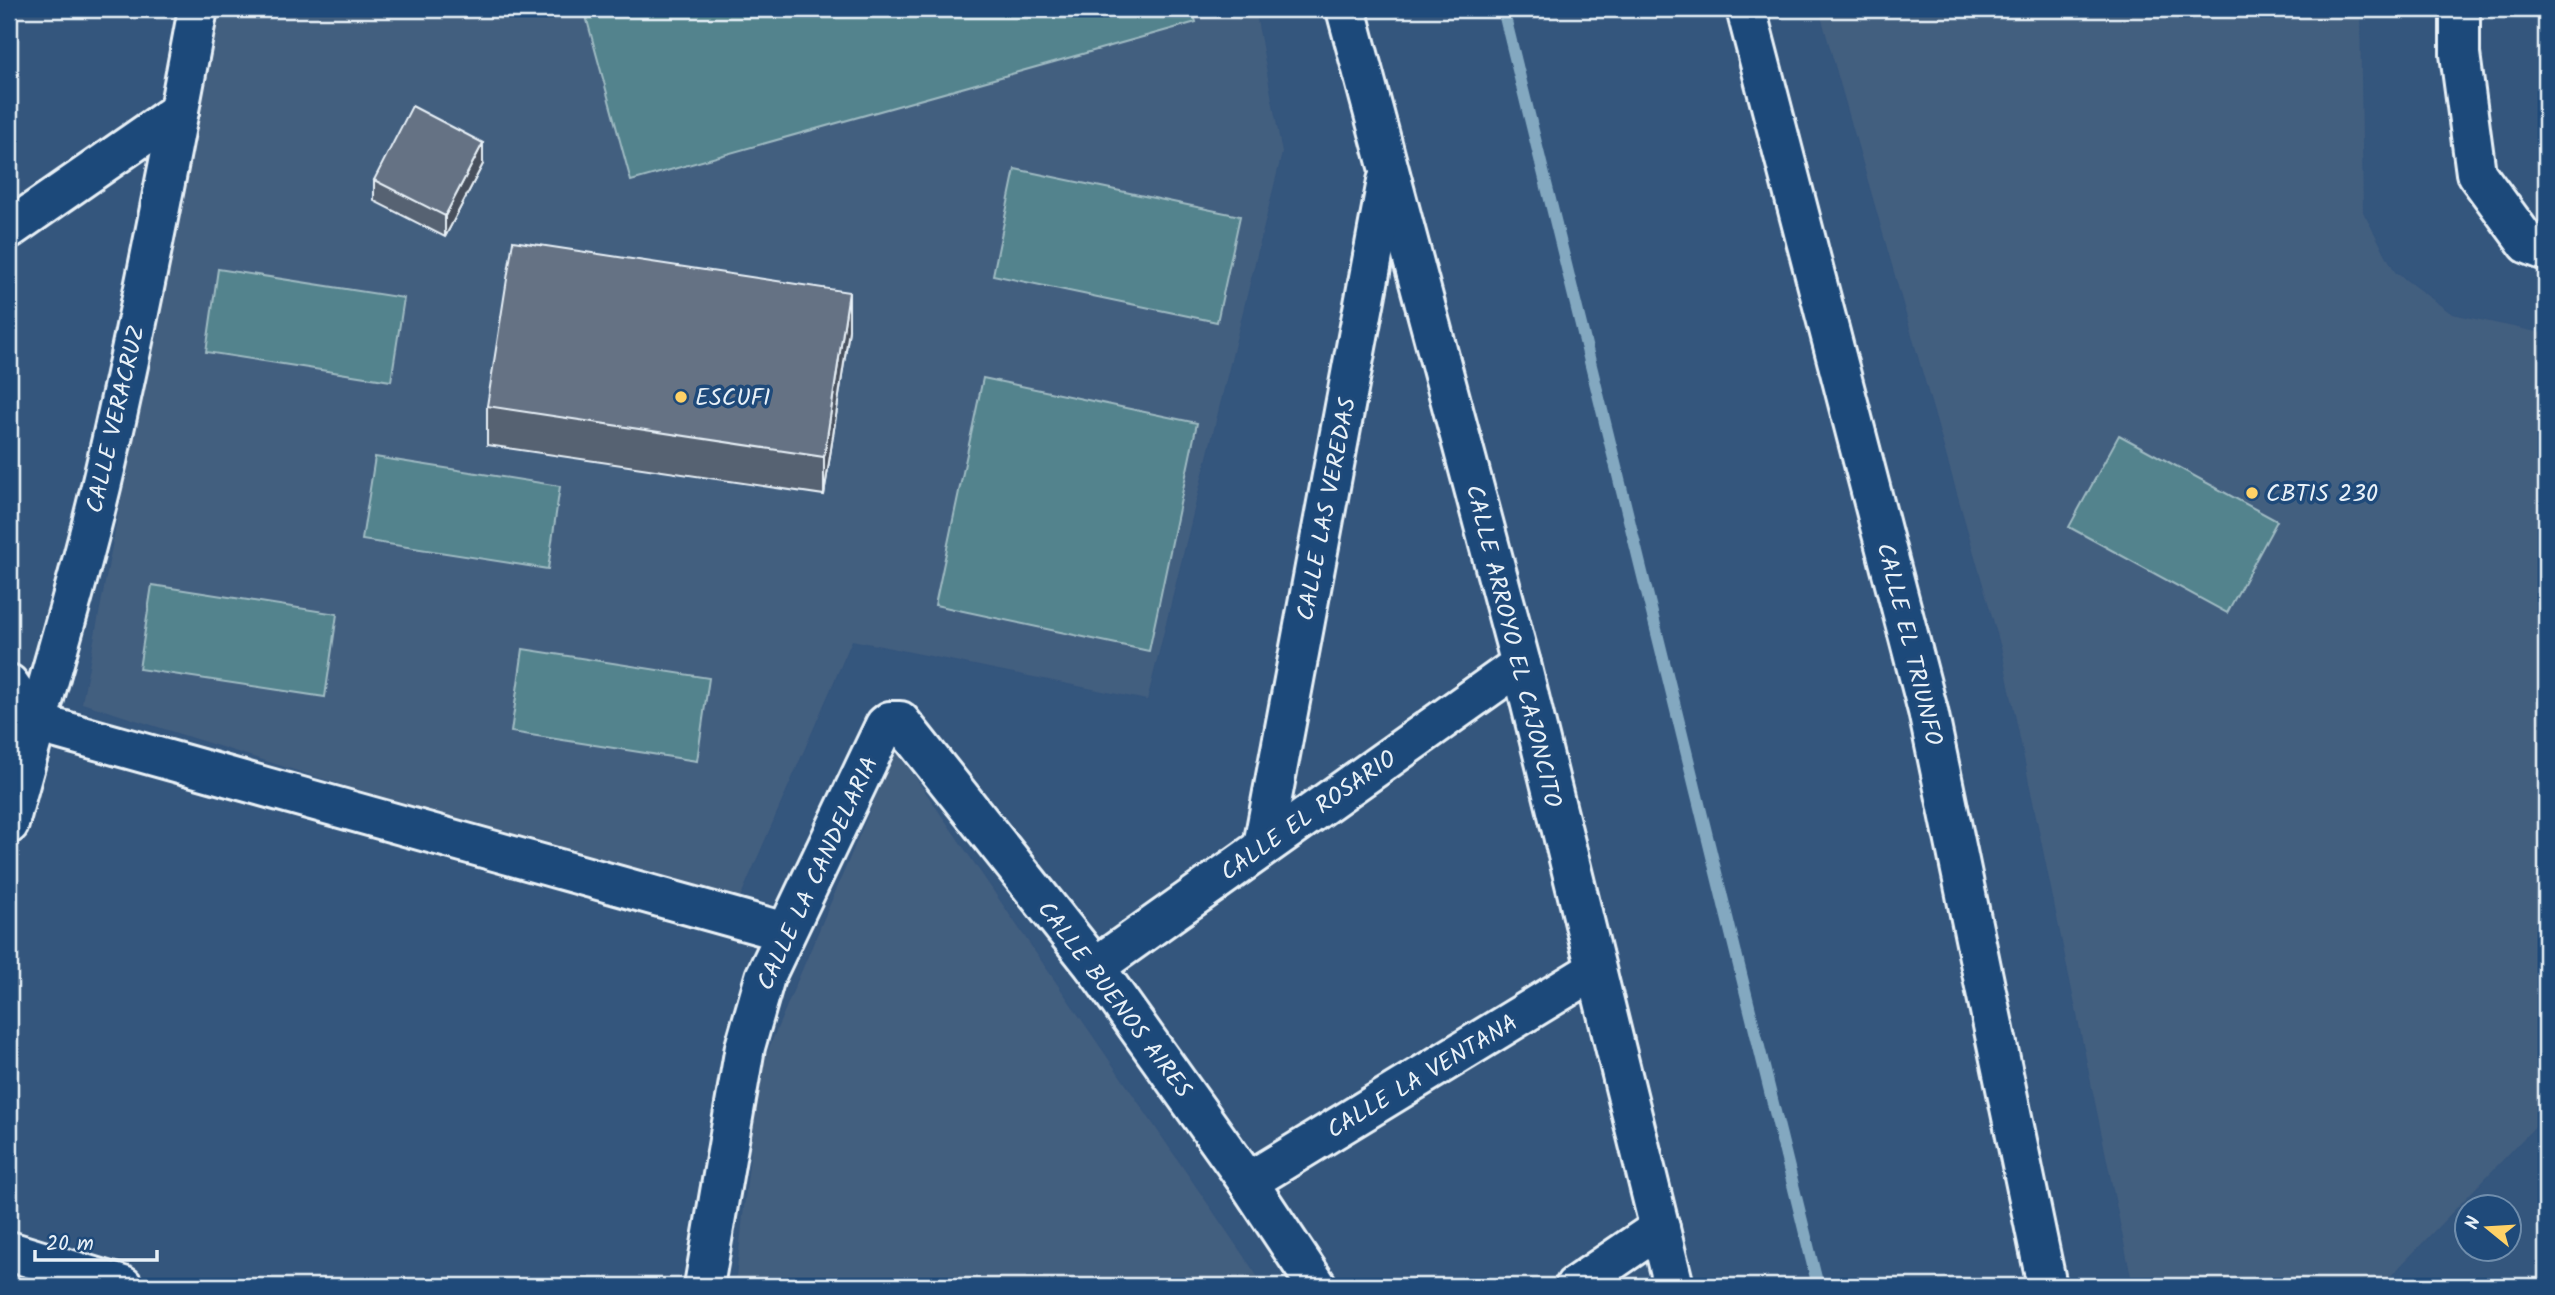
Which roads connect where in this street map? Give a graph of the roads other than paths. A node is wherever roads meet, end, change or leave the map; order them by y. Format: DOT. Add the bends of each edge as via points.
graph roads {
  1 [pos="198,9"];
  2 [pos="1346,9"];
  3 [pos="1746,9"];
  4 [pos="2460,9"];
  5 [pos="179,111"];
  6 [pos="1389,173"];
  7 [pos="9,229"];
  8 [pos="2546,251"];
  9 [pos="1521,664"];
  10 [pos="9,684"];
  11 [pos="900,721"];
  12 [pos="36,723"];
  13 [pos="9,824"];
  14 [pos="1263,846"];
  15 [pos="785,932"];
  16 [pos="1095,967"];
  17 [pos="1595,970"];
  18 [pos="1248,1182"];
  19 [pos="1660,1228"];
  20 [pos="9,1251"];
  21 [pos="123,1286"];
  22 [pos="704,1286"];
  23 [pos="1317,1286"];
  24 [pos="1574,1286"];
  25 [pos="1674,1286"];
  26 [pos="2047,1286"];
  1 -- 5 [label="street, CALLE VERACRUZ"];
  2 -- 6 [label="street, CALLE ARROYO EL CAJONCITO"];
  3 -- 26 [label="street, CALLE EL TRIUNFO" via="1928,711"];
  4 -- 8 [label="street" via="2460,54 2476,173 2528,244"];
  5 -- 7 [label="street"];
  5 -- 12 [label="street, CALLE VERACRUZ" via="107,461"];
  6 -- 9 [label="street, CALLE ARROYO EL CAJONCITO"];
  6 -- 14 [label="street, CALLE LAS VEREDAS"];
  9 -- 14 [label="street, CALLE EL ROSARIO"];
  9 -- 17 [label="street, CALLE ARROYO EL CAJONCITO"];
  10 -- 12 [label="street"];
  11 -- 15 [label="street, CALLE LA CANDELARIA" via="885,725"];
  11 -- 16 [label="street, CALLE BUENOS AIRES"];
  12 -- 13 [label="street, CALLE VERACRUZ"];
  12 -- 15 [label="street"];
  14 -- 16 [label="street, CALLE EL ROSARIO"];
  15 -- 22 [label="street, CALLE LA CANDELARIA" via="765,977 744,1047"];
  16 -- 18 [label="street, CALLE BUENOS AIRES"];
  17 -- 18 [label="street, CALLE LA VENTANA"];
  17 -- 19 [label="street, CALLE ARROYO EL CAJONCITO"];
  18 -- 23 [label="street, CALLE BUENOS AIRES"];
  19 -- 24 [label="street"];
  19 -- 25 [label="street, CALLE ARROYO EL CAJONCITO"];
  20 -- 21 [label="street"];
}
